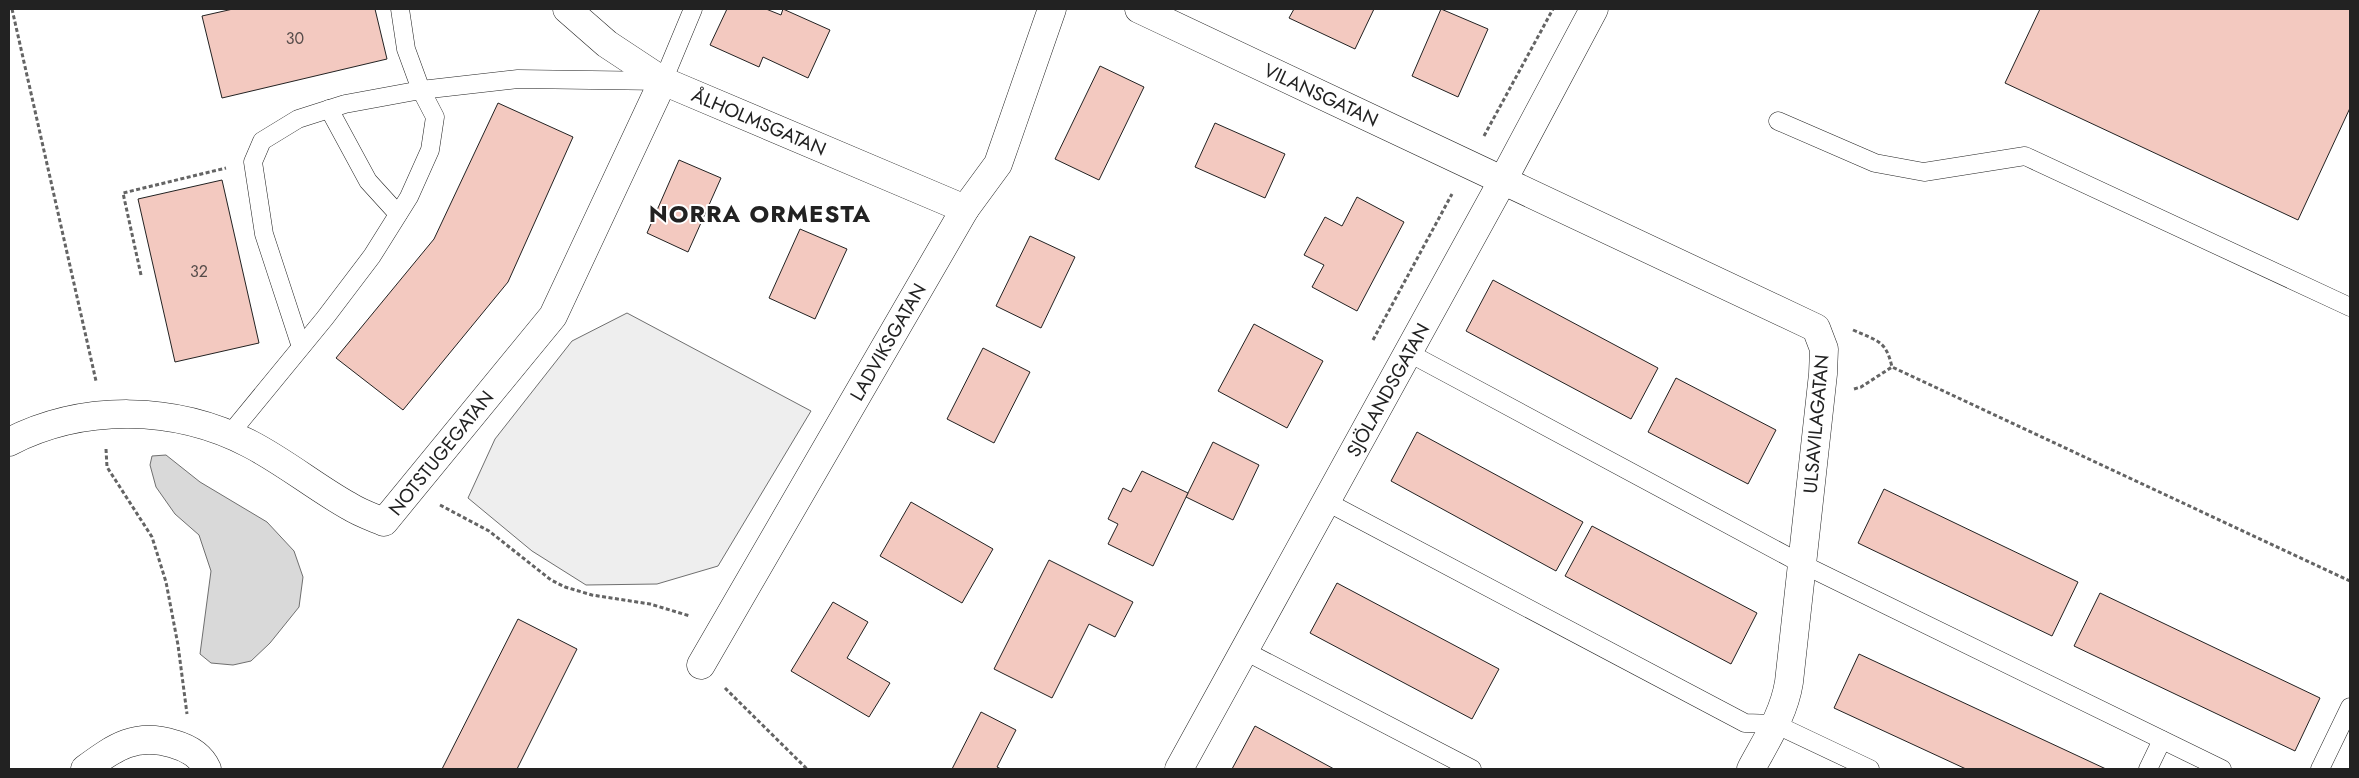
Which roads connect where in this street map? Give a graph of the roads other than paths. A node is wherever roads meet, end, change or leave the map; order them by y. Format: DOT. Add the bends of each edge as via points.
graph roads {
  1 [pos="400,9"];
  2 [pos="567,9"];
  3 [pos="693,9"];
  4 [pos="1052,9"];
  5 [pos="1139,9"];
  6 [pos="1594,9"];
  7 [pos="662,81"];
  8 [pos="421,90"];
  9 [pos="328,109"];
  10 [pos="1778,122"];
  11 [pos="1503,180"];
  12 [pos="965,209"];
  13 [pos="398,214"];
  14 [pos="2350,307"];
  15 [pos="300,348"];
  16 [pos="1409,353"];
  17 [pos="229,435"];
  18 [pos="9,442"];
  19 [pos="1327,502"];
  20 [pos="1802,564"];
  21 [pos="1245,651"];
  22 [pos="701,665"];
  23 [pos="2350,707"];
  24 [pos="1776,724"];
  25 [pos="2162,740"];
  26 [pos="85,769"];
  27 [pos="207,769"];
  28 [pos="1179,769"];
  29 [pos="1472,769"];
  30 [pos="1751,769"];
  31 [pos="1870,769"];
  32 [pos="2148,769"];
  33 [pos="2222,769"];
  34 [pos="2320,769"];
  1 -- 8 [label="lane" via="406,49"];
  2 -- 7 [label="street, ÅLHOLMSGATAN" via="607,44"];
  3 -- 7 [label="lane"];
  4 -- 12 [label="street, LADVIKSGATAN" via="998,164"];
  5 -- 11 [label="street, VILANSGATAN"];
  6 -- 11 [label="street, SJÖLANDSGATAN"];
  7 -- 8 [label="lane" via="518,80"];
  7 -- 12 [label="street, ÅLHOLMSGATAN"];
  7 -- 17 [label="street, NOTSTUGEGATAN" via="553,316 384,522 349,506 271,456"];
  8 -- 9 [label="lane"];
  8 -- 13 [label="lane" via="435,117 430,150"];
  9 -- 13 [label="lane" via="368,181"];
  9 -- 15 [label="lane" via="298,119 262,141 253,162 264,234"];
  10 -- 14 [label="lane" via="1875,163 1924,172 2025,156"];
  11 -- 16 [label="street, SJÖLANDSGATAN"];
  11 -- 20 [label="street, ULSAVILAGATAN" via="1816,328 1824,349 1823,374"];
  12 -- 22 [label="street, LADVIKSGATAN"];
  13 -- 15 [label="lane" via="372,256"];
  15 -- 17 [label="lane"];
  16 -- 19 [label="street, SJÖLANDSGATAN"];
  16 -- 20 [label="lane"];
  17 -- 18 [label="street, NOTSTUGEGATAN" via="186,422 121,412 62,421"];
  19 -- 21 [label="street, SJÖLANDSGATAN"];
  19 -- 24 [label="lane" via="1744,723"];
  20 -- 24 [label="street, ULSAVILAGATAN" via="1787,697"];
  20 -- 25 [label="lane"];
  21 -- 28 [label="street, SJÖLANDSGATAN"];
  21 -- 29 [label="lane"];
  23 -- 34 [label="lane"];
  24 -- 30 [label="street, ULSAVILAGATAN"];
  24 -- 31 [label="lane"];
  25 -- 32 [label="lane"];
  25 -- 33 [label="lane"];
  26 -- 27 [label="street" via="111,750 135,740 160,739 186,747 203,761"];
}
